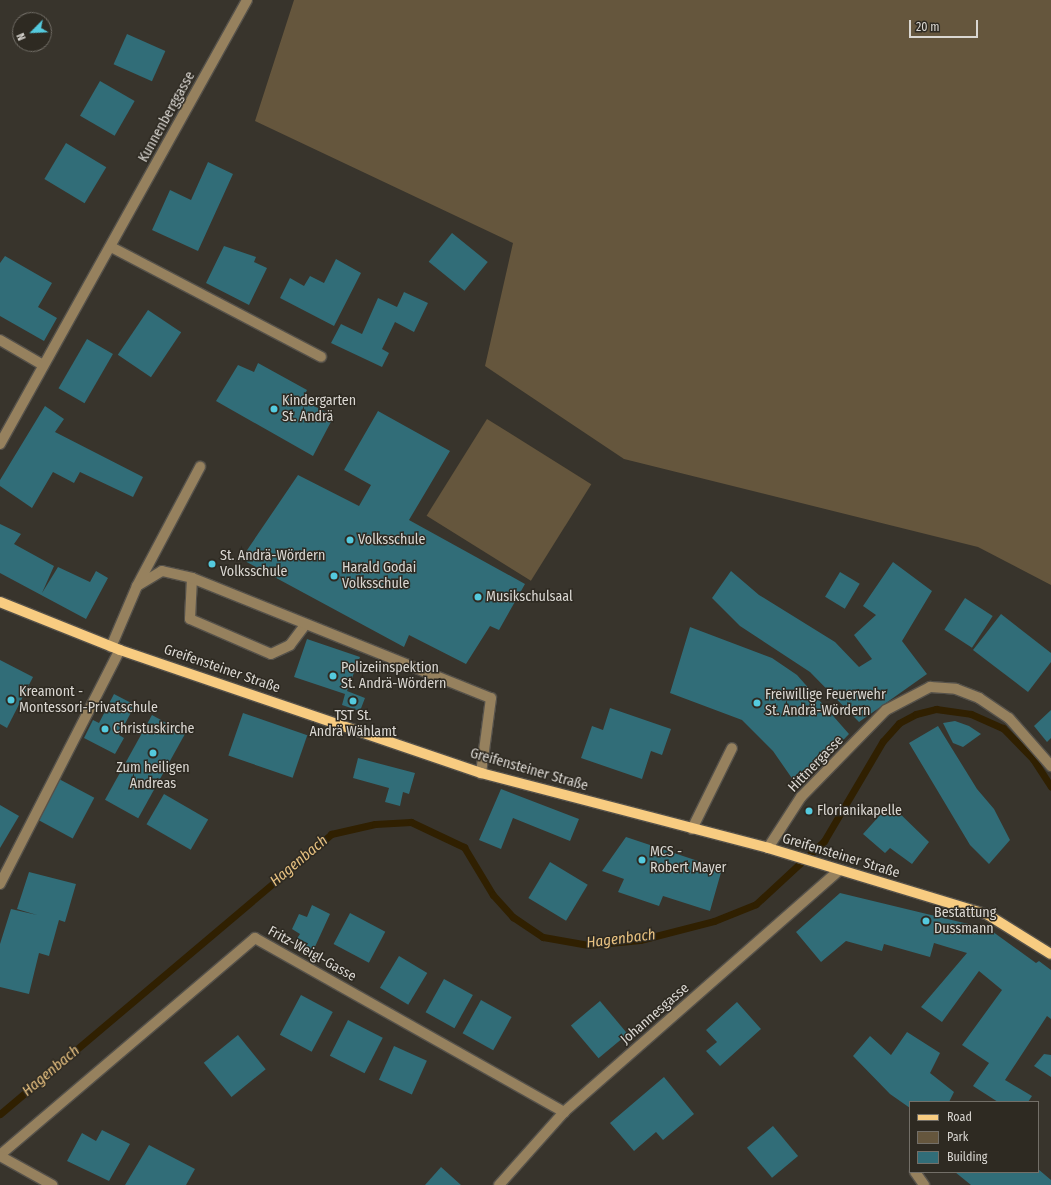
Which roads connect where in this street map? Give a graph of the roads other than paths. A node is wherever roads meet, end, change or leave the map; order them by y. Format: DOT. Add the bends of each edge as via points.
graph roads {
  1 [pos="247,0"];
  2 [pos="111,248"];
  3 [pos="0,340"];
  4 [pos="321,357"];
  5 [pos="43,364"];
  6 [pos="0,444"];
  7 [pos="200,467"];
  8 [pos="192,578"];
  9 [pos="137,586"];
  10 [pos="0,602"];
  11 [pos="306,624"];
  12 [pos="116,648"];
  13 [pos="732,748"];
  14 [pos="1051,766"];
  15 [pos="482,773"];
  16 [pos="692,829"];
  17 [pos="768,848"];
  18 [pos="837,872"];
  19 [pos="0,884"];
  20 [pos="1051,954"];
  21 [pos="564,1112"];
  22 [pos="0,1156"];
  23 [pos="916,1173"];
  24 [pos="52,1185"];
  25 [pos="499,1185"];
  26 [pos="924,1185"];
  1 -- 2 [label="street, Kunnenberggasse"];
  2 -- 4 [label="street"];
  2 -- 5 [label="street, Kunnenberggasse"];
  3 -- 5 [label="street"];
  5 -- 6 [label="street, Kunnenberggasse"];
  7 -- 9 [label="street"];
  8 -- 9 [label="street" via="162,571"];
  8 -- 11 [label="street"];
  8 -- 11 [label="street" via="190,619 271,654 290,645"];
  9 -- 12 [label="street"];
  10 -- 12 [label="main road, Greifensteiner Straße"];
  11 -- 15 [label="street" via="491,698"];
  12 -- 15 [label="main road, Greifensteiner Straße"];
  12 -- 19 [label="street"];
  13 -- 16 [label="street"];
  14 -- 17 [label="street, Hittnergasse" via="1008,718 979,698 956,689 930,687 886,710 801,797"];
  15 -- 16 [label="main road, Greifensteiner Straße"];
  16 -- 17 [label="main road, Greifensteiner Straße"];
  17 -- 18 [label="main road, Greifensteiner Straße"];
  18 -- 20 [label="main road, Greifensteiner Straße" via="988,915"];
  18 -- 21 [label="street, Johannesgasse"];
  21 -- 22 [label="street, Fritz-Weigl-Gasse" via="254,938"];
  21 -- 25 [label="street, Johannesgasse"];
  22 -- 24 [label="street"];
  23 -- 26 [label="street"];
}
